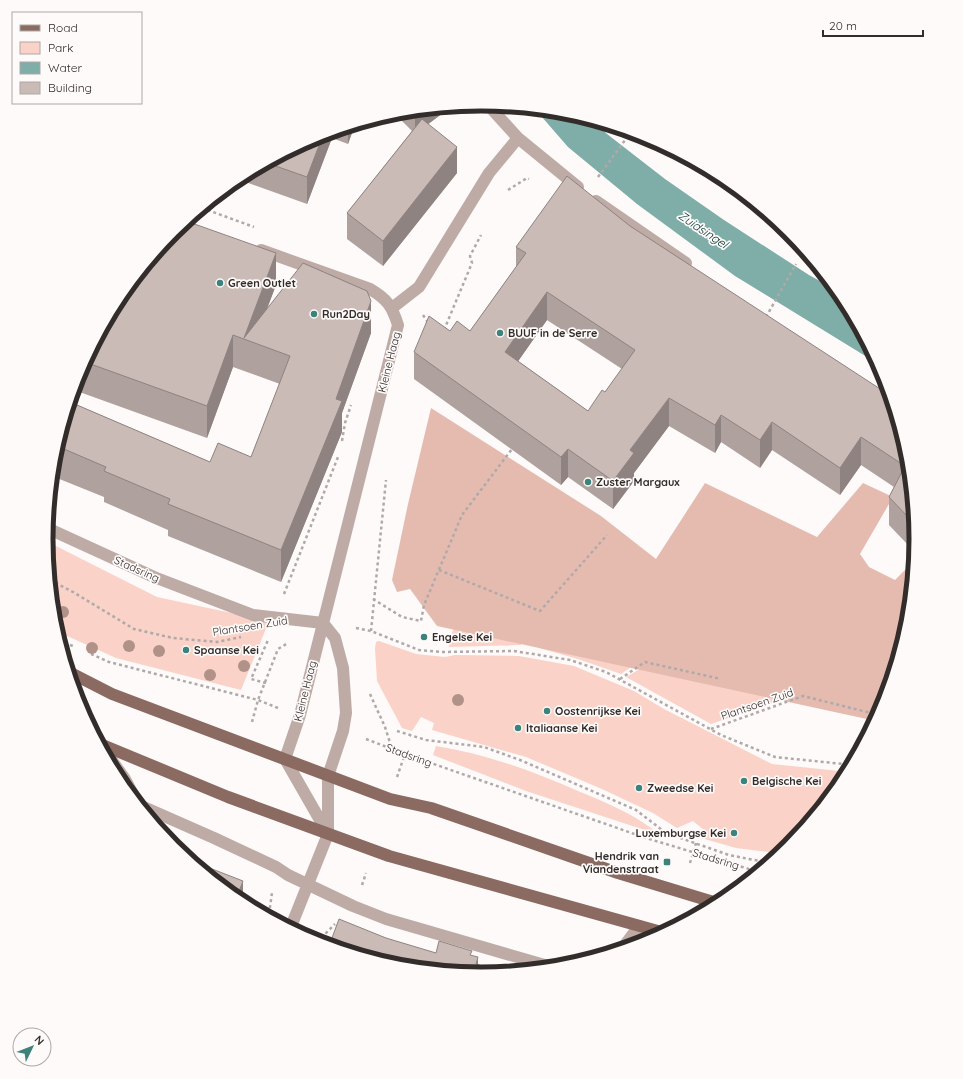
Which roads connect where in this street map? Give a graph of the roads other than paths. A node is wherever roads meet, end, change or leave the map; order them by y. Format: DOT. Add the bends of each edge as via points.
graph roads {
  1 [pos="494,111"];
  2 [pos="518,138"];
  3 [pos="251,247"];
  4 [pos="698,271"];
  5 [pos="392,308"];
  6 [pos="53,531"];
  7 [pos="323,622"];
  8 [pos="76,675"];
  9 [pos="106,747"];
  10 [pos="286,759"];
  11 [pos="328,776"];
  12 [pos="149,809"];
  13 [pos="328,834"];
  14 [pos="308,883"];
  15 [pos="711,901"];
  16 [pos="292,924"];
  17 [pos="639,926"];
  18 [pos="656,930"];
  19 [pos="627,942"];
  20 [pos="540,964"];
  1 -- 2 [label="street"];
  2 -- 4 [label="street" via="586,194"];
  2 -- 5 [label="street" via="489,173 419,287"];
  3 -- 5 [label="street" via="370,289 381,295"];
  5 -- 7 [label="street, Kleine Haag" via="398,324"];
  6 -- 7 [label="street, Stadsring" via="154,577 253,615"];
  7 -- 10 [label="street, Kleine Haag" via="300,715"];
  7 -- 11 [label="street" via="335,638 343,668 346,713 343,731"];
  8 -- 10 [label="main road" via="112,694"];
  9 -- 13 [label="main road" via="228,797"];
  10 -- 11 [label="main road"];
  10 -- 13 [label="street"];
  11 -- 13 [label="street"];
  11 -- 15 [label="main road" via="390,799 431,808 618,873"];
  12 -- 14 [label="street"];
  13 -- 14 [label="street"];
  13 -- 17 [label="main road" via="389,856"];
  14 -- 16 [label="street"];
  14 -- 20 [label="street" via="353,906 386,919"];
  17 -- 18 [label="main road"];
  17 -- 19 [label="street"];
}
